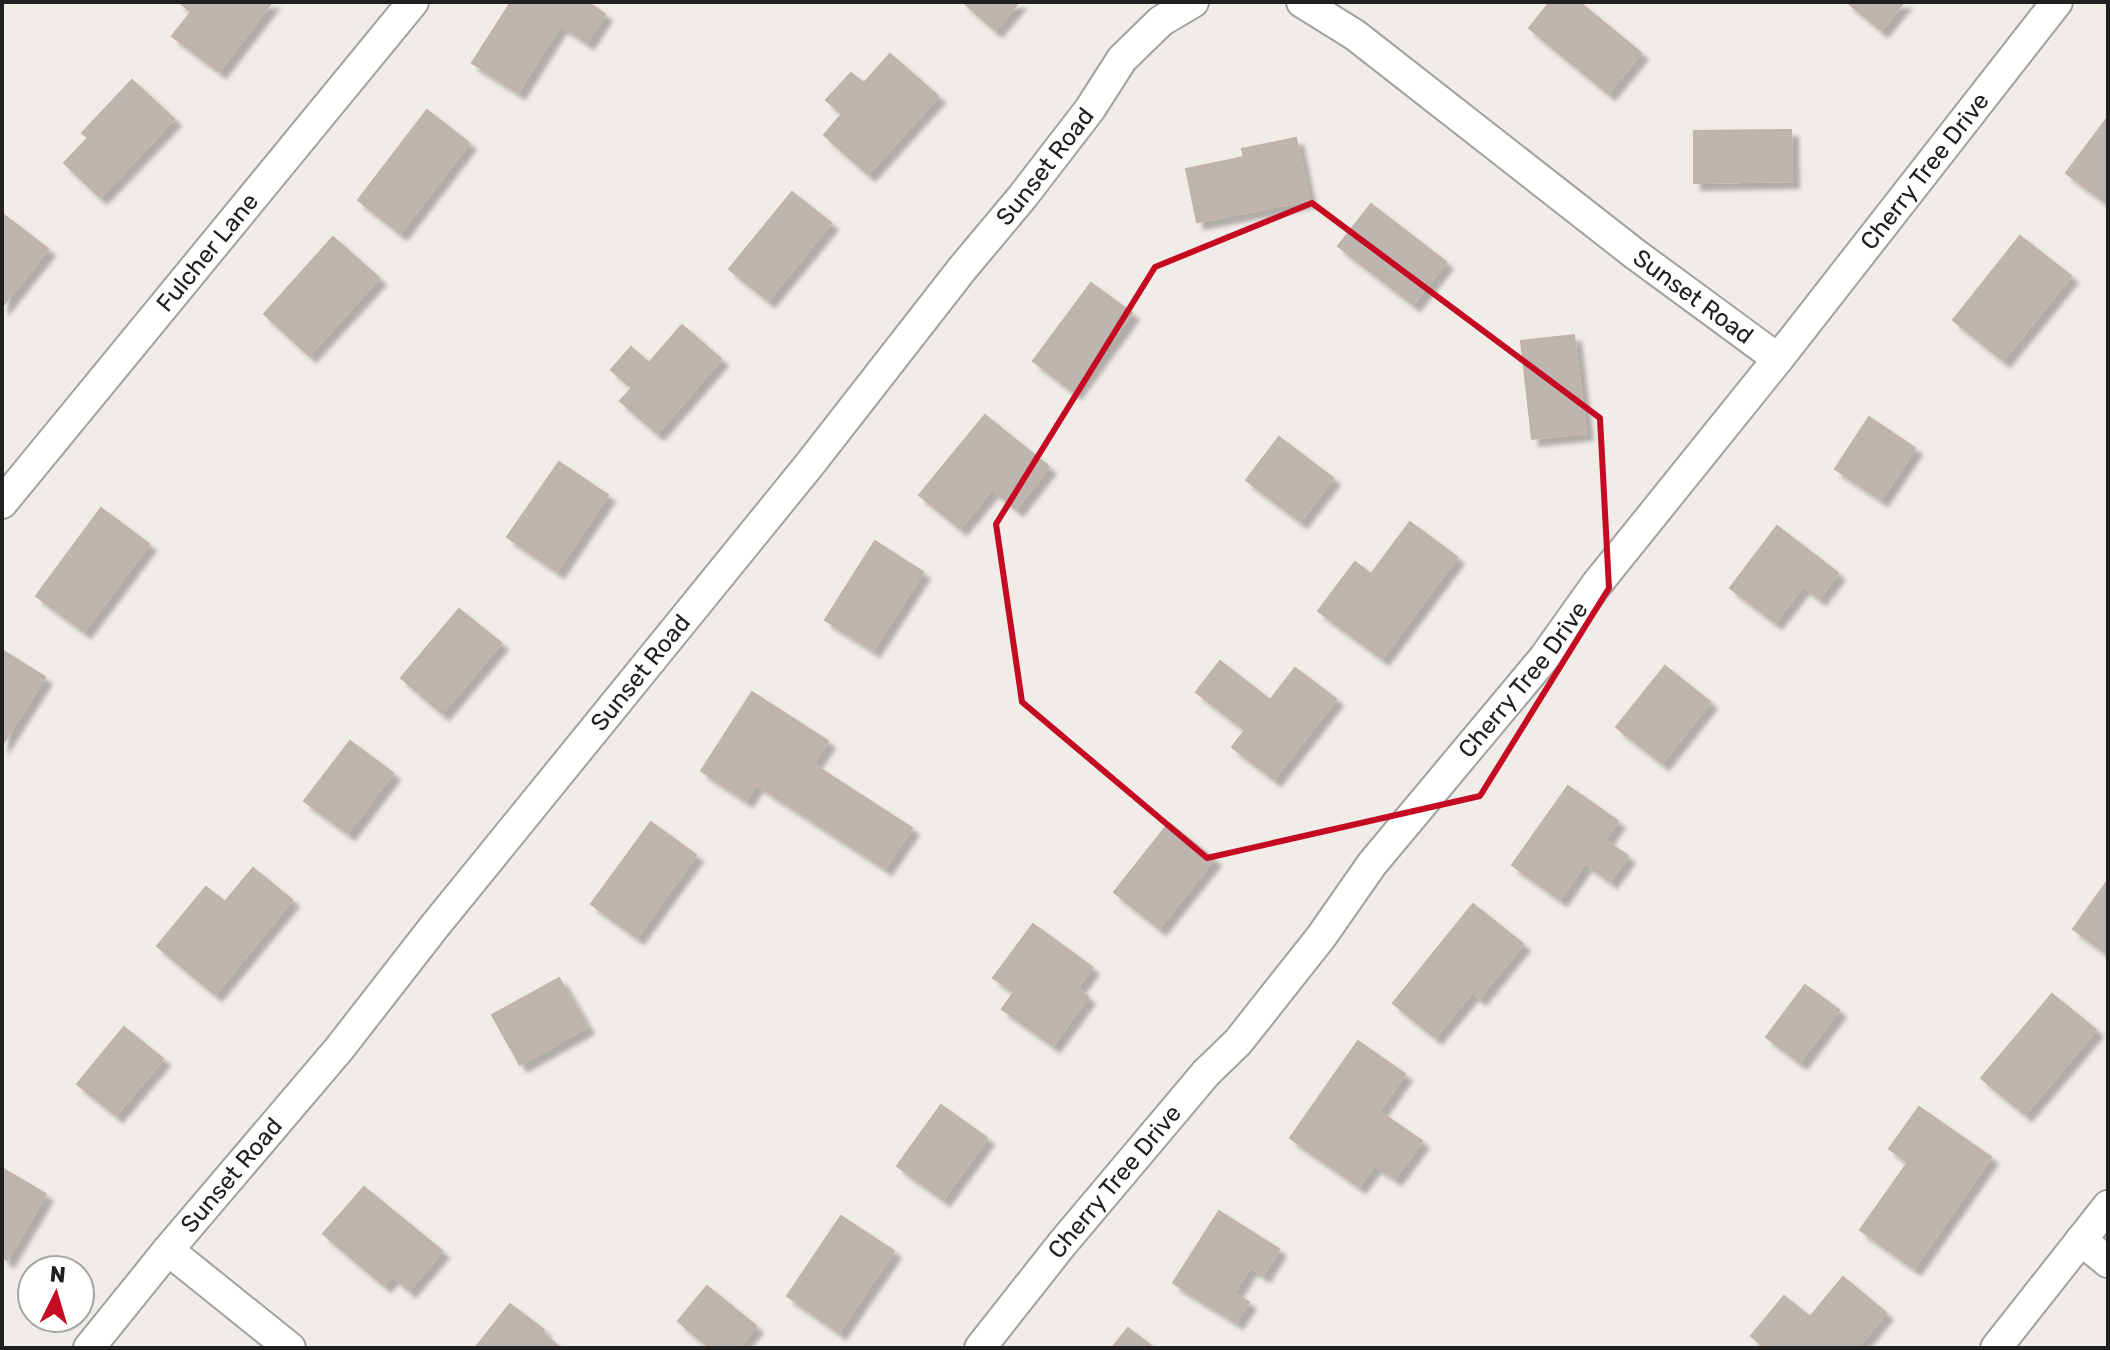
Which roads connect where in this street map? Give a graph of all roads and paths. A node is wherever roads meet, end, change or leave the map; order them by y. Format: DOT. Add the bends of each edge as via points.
graph roads {
  1 [pos="413,2"];
  2 [pos="1193,2"];
  3 [pos="1302,2"];
  4 [pos="2057,2"];
  5 [pos="1778,359"];
  6 [pos="2,503"];
  7 [pos="2108,1206"];
  8 [pos="2081,1240"];
  9 [pos="168,1250"];
  10 [pos="2108,1262"];
  11 [pos="89,1348"];
  12 [pos="290,1348"];
  13 [pos="980,1348"];
  14 [pos="1996,1348"];
  1 -- 6 [label="street, Fulcher Lane"];
  2 -- 9 [label="street, Sunset Road" via="1161,21 1122,59 1023,196 810,464 339,1049"];
  3 -- 5 [label="street, Sunset Road" via="1355,35"];
  4 -- 5 [label="street, Cherry Tree Drive"];
  5 -- 13 [label="street, Cherry Tree Drive" via="1596,585 1544,658 1372,864 1238,1042 1206,1073"];
  7 -- 8 [label="street"];
  8 -- 10 [label="street"];
  8 -- 14 [label="street"];
  9 -- 11 [label="street, Sunset Road"];
  9 -- 12 [label="street"];
}
